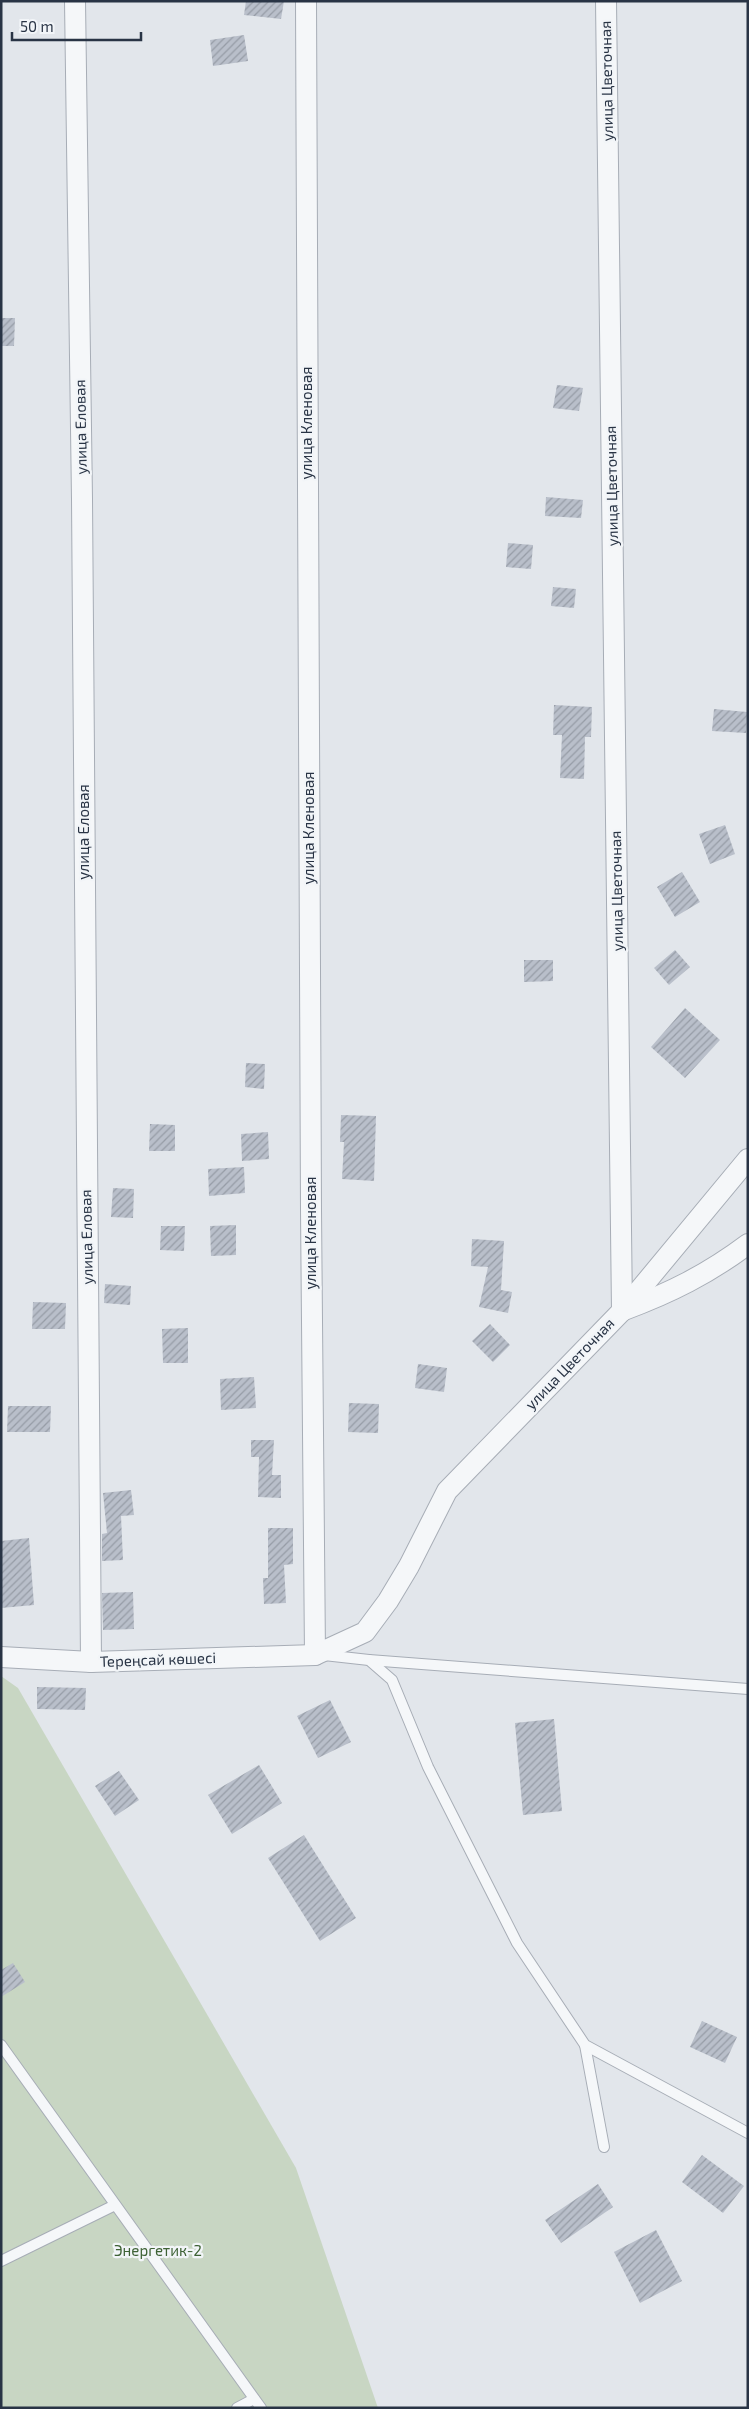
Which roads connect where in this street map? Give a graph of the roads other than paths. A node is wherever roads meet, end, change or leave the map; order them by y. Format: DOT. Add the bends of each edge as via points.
graph roads {
  1 [pos="75,1"];
  2 [pos="306,1"];
  3 [pos="606,1"];
  4 [pos="748,1159"];
  5 [pos="748,1244"];
  6 [pos="622,1311"];
  7 [pos="315,1655"];
  8 [pos="1,1657"];
  9 [pos="369,1660"];
  10 [pos="92,1662"];
  11 [pos="748,1689"];
  12 [pos="585,2045"];
  13 [pos="1,2046"];
  14 [pos="748,2133"];
  15 [pos="604,2147"];
  16 [pos="115,2205"];
  17 [pos="1,2261"];
  18 [pos="258,2403"];
  19 [pos="237,2408"];
  1 -- 10 [label="street, улица Еловая"];
  2 -- 7 [label="street, улица Кленовая"];
  3 -- 6 [label="street, улица Цветочная"];
  4 -- 6 [label="street"];
  5 -- 6 [label="street" via="714,1269 666,1294"];
  6 -- 7 [label="street, улица Цветочная" via="447,1491 392,1594 364,1632"];
  7 -- 9 [label="lane"];
  7 -- 10 [label="street, Тереңсай көшесі"];
  8 -- 10 [label="street, Тереңсай көшесі"];
  9 -- 11 [label="lane"];
  9 -- 12 [label="lane" via="392,1680 428,1767 517,1943"];
  12 -- 14 [label="lane"];
  12 -- 15 [label="lane"];
  13 -- 16 [label="lane"];
  16 -- 17 [label="lane"];
  16 -- 18 [label="lane"];
  18 -- 19 [label="lane"];
}
